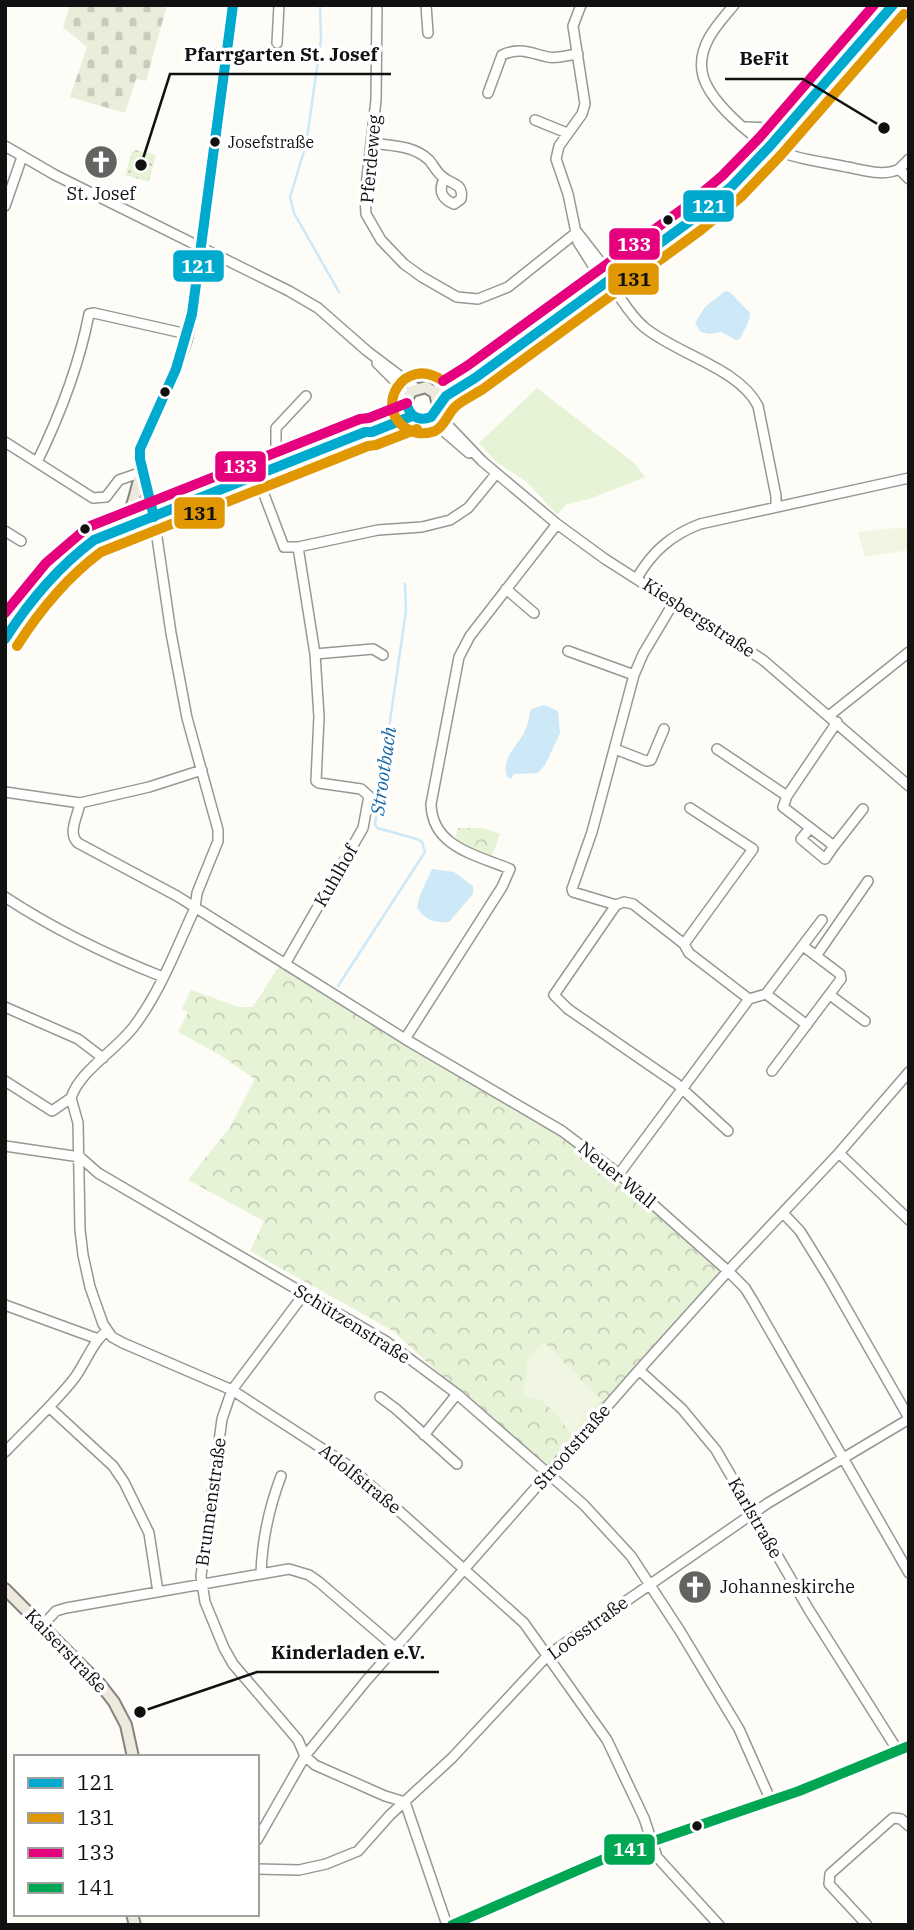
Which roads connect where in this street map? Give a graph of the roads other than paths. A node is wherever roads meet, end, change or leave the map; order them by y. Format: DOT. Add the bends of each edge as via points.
graph roads {
  1 [pos="233,5"];
  2 [pos="279,5"];
  3 [pos="377,5"];
  4 [pos="426,5"];
  5 [pos="734,5"];
  6 [pos="893,5"];
  7 [pos="579,6"];
  8 [pos="428,33"];
  9 [pos="276,43"];
  10 [pos="578,54"];
  11 [pos="488,93"];
  12 [pos="798,115"];
  13 [pos="535,120"];
  14 [pos="745,127"];
  15 [pos="567,133"];
  16 [pos="372,143"];
  17 [pos="5,146"];
  18 [pos="770,146"];
  19 [pos="22,157"];
  20 [pos="909,159"];
  21 [pos="899,169"];
  22 [pos="444,179"];
  23 [pos="909,179"];
  24 [pos="5,206"];
  25 [pos="577,232"];
  26 [pos="201,247"];
  27 [pos="608,280"];
  28 [pos="187,334"];
  29 [pos="367,351"];
  30 [pos="495,362"];
  31 [pos="416,388"];
  32 [pos="433,391"];
  33 [pos="306,396"];
  34 [pos="409,406"];
  35 [pos="438,408"];
  36 [pos="425,419"];
  37 [pos="5,442"];
  38 [pos="482,461"];
  39 [pos="37,462"];
  40 [pos="281,466"];
  41 [pos="142,472"];
  42 [pos="496,474"];
  43 [pos="257,476"];
  44 [pos="909,478"];
  45 [pos="776,507"];
  46 [pos="153,517"];
  47 [pos="557,524"];
  48 [pos="5,531"];
  49 [pos="106,535"];
  50 [pos="21,541"];
  51 [pos="298,547"];
  52 [pos="637,578"];
  53 [pos="506,589"];
  54 [pos="674,602"];
  55 [pos="534,613"];
  56 [pos="5,639"];
  57 [pos="568,651"];
  58 [pos="909,653"];
  59 [pos="315,654"];
  60 [pos="383,655"];
  61 [pos="634,675"];
  62 [pos="833,718"];
  63 [pos="663,729"];
  64 [pos="615,749"];
  65 [pos="717,749"];
  66 [pos="202,770"];
  67 [pos="909,786"];
  68 [pos="5,792"];
  69 [pos="787,796"];
  70 [pos="80,803"];
  71 [pos="690,808"];
  72 [pos="863,809"];
  73 [pos="810,828"];
  74 [pos="834,846"];
  75 [pos="868,881"];
  76 [pos="5,897"];
  77 [pos="616,905"];
  78 [pos="195,908"];
  79 [pos="822,920"];
  80 [pos="684,944"];
  81 [pos="803,946"];
  82 [pos="816,956"];
  83 [pos="285,964"];
  84 [pos="163,978"];
  85 [pos="766,994"];
  86 [pos="830,995"];
  87 [pos="749,999"];
  88 [pos="5,1007"];
  89 [pos="865,1021"];
  90 [pos="807,1025"];
  91 [pos="405,1039"];
  92 [pos="103,1058"];
  93 [pos="772,1072"];
  94 [pos="909,1072"];
  95 [pos="5,1081"];
  96 [pos="683,1088"];
  97 [pos="71,1098"];
  98 [pos="728,1131"];
  99 [pos="5,1146"];
  100 [pos="839,1153"];
  101 [pos="80,1157"];
  102 [pos="619,1174"];
  103 [pos="909,1205"];
  104 [pos="899,1210"];
  105 [pos="783,1213"];
  106 [pos="909,1220"];
  107 [pos="728,1271"];
  108 [pos="304,1294"];
  109 [pos="5,1305"];
  110 [pos="107,1331"];
  111 [pos="98,1339"];
  112 [pos="639,1370"];
  113 [pos="232,1390"];
  114 [pos="457,1395"];
  115 [pos="380,1397"];
  116 [pos="50,1407"];
  117 [pos="909,1418"];
  118 [pos="424,1435"];
  119 [pos="5,1452"];
  120 [pos="843,1458"];
  121 [pos="457,1464"];
  122 [pos="547,1475"];
  123 [pos="281,1476"];
  124 [pos="753,1513"];
  125 [pos="909,1551"];
  126 [pos="900,1557"];
  127 [pos="465,1570"];
  128 [pos="909,1573"];
  129 [pos="261,1574"];
  130 [pos="201,1585"];
  131 [pos="649,1586"];
  132 [pos="5,1589"];
  133 [pos="158,1592"];
  134 [pos="41,1626"];
  135 [pos="396,1648"];
  136 [pos="548,1655"];
  137 [pos="909,1746"];
  138 [pos="898,1751"];
  139 [pos="133,1755"];
  140 [pos="305,1756"];
  141 [pos="405,1801"];
  142 [pos="771,1801"];
  143 [pos="909,1826"];
  144 [pos="259,1836"];
  145 [pos="651,1842"];
  146 [pos="259,1869"];
  147 [pos="449,1925"];
  148 [pos="719,1925"];
  149 [pos="867,1925"];
  1 -- 26 [label="main road"];
  2 -- 9 [label="street"];
  3 -- 16 [label="street, Pferdeweg"];
  4 -- 8 [label="street"];
  5 -- 14 [label="street" via="707,40 701,70 721,106"];
  6 -- 12 [label="main road"];
  7 -- 10 [label="street" via="573,26"];
  10 -- 11 [label="street" via="551,58 528,50 502,55"];
  10 -- 15 [label="street" via="586,104"];
  12 -- 14 [label="street" via="774,127"];
  12 -- 18 [label="main road"];
  13 -- 15 [label="street"];
  14 -- 18 [label="street"];
  15 -- 25 [label="street" via="556,159"];
  16 -- 22 [label="street" via="415,150"];
  16 -- 25 [label="street, Pferdeweg" via="365,195 372,228 404,264 457,297 478,299 508,287"];
  17 -- 19 [label="street"];
  18 -- 21 [label="street" via="803,158 881,174"];
  18 -- 27 [label="main road" via="693,219"];
  19 -- 24 [label="street"];
  19 -- 26 [label="street"];
  20 -- 21 [label="street"];
  21 -- 23 [label="street"];
  25 -- 27 [label="street" via="578,243"];
  26 -- 28 [label="main road"];
  26 -- 29 [label="street" via="318,308"];
  27 -- 30 [label="main road"];
  27 -- 45 [label="street" via="643,327 737,381 753,396"];
  28 -- 39 [label="street" via="89,314 78,363"];
  28 -- 41 [label="main road" via="167,393 143,439"];
  29 -- 31 [label="street"];
  29 -- 34 [label="street" via="403,389"];
  30 -- 32 [label="main road"];
  30 -- 35 [label="main road" via="444,398"];
  31 -- 32 [label="main road"];
  31 -- 34 [label="main road"];
  32 -- 35 [label="main road"];
  33 -- 40 [label="street" via="276,428"];
  34 -- 36 [label="main road"];
  34 -- 40 [label="main road" via="372,432"];
  35 -- 36 [label="main road"];
  35 -- 38 [label="street, Kiesbergstraße" via="443,420"];
  36 -- 38 [label="street, Kiesbergstraße"];
  37 -- 39 [label="street"];
  38 -- 42 [label="street, Kiesbergstraße"];
  39 -- 41 [label="street" via="100,499 124,477"];
  40 -- 43 [label="main road"];
  41 -- 46 [label="main road"];
  41 -- 49 [label="main road" via="128,515"];
  42 -- 47 [label="street, Kiesbergstraße"];
  42 -- 51 [label="street" via="468,508 450,520"];
  43 -- 46 [label="main road"];
  43 -- 51 [label="street" via="284,548"];
  44 -- 45 [label="street"];
  45 -- 52 [label="street" via="678,533 654,553"];
  46 -- 49 [label="main road"];
  46 -- 66 [label="street" via="175,657"];
  47 -- 52 [label="street, Kiesbergstraße"];
  47 -- 53 [label="street"];
  48 -- 50 [label="street"];
  49 -- 56 [label="main road" via="72,558 31,602"];
  51 -- 59 [label="street, Kuhlhof"];
  52 -- 54 [label="street, Kiesbergstraße"];
  53 -- 55 [label="street"];
  53 -- 91 [label="street" via="462,648 431,815 452,846 510,869"];
  54 -- 61 [label="street"];
  54 -- 62 [label="street, Kiesbergstraße" via="763,660"];
  57 -- 61 [label="street"];
  58 -- 62 [label="street"];
  59 -- 60 [label="street" via="373,649"];
  59 -- 83 [label="street, Kuhlhof" via="319,717 316,781 361,789 369,796 363,828"];
  61 -- 64 [label="street"];
  62 -- 67 [label="street, Kiesbergstraße"];
  62 -- 69 [label="street"];
  63 -- 64 [label="street" via="651,760"];
  64 -- 77 [label="street" via="572,889"];
  65 -- 69 [label="street"];
  66 -- 70 [label="street"];
  66 -- 78 [label="street" via="218,841"];
  68 -- 70 [label="street"];
  69 -- 73 [label="street" via="783,807"];
  70 -- 78 [label="street, Neuer Wall" via="72,832 78,843"];
  71 -- 80 [label="street" via="753,849"];
  72 -- 74 [label="street"];
  73 -- 74 [label="street"];
  73 -- 74 [label="street" via="801,839 825,859"];
  75 -- 82 [label="street"];
  76 -- 84 [label="street" via="110,956"];
  77 -- 80 [label="street" via="633,904"];
  77 -- 96 [label="street" via="554,995"];
  78 -- 83 [label="street, Neuer Wall"];
  78 -- 84 [label="street"];
  79 -- 81 [label="street"];
  80 -- 87 [label="street" via="689,953"];
  81 -- 82 [label="street"];
  81 -- 85 [label="street"];
  82 -- 86 [label="street" via="841,979"];
  83 -- 91 [label="street, Neuer Wall"];
  84 -- 92 [label="street" via="134,1027"];
  85 -- 87 [label="street"];
  85 -- 90 [label="street"];
  86 -- 89 [label="street"];
  86 -- 90 [label="street"];
  87 -- 96 [label="street"];
  88 -- 92 [label="street" via="78,1040"];
  90 -- 93 [label="street"];
  91 -- 102 [label="street, Neuer Wall" via="562,1131"];
  92 -- 97 [label="street" via="79,1080"];
  94 -- 100 [label="street, Strootstraße"];
  95 -- 97 [label="street" via="52,1111"];
  96 -- 98 [label="street"];
  96 -- 102 [label="street"];
  97 -- 101 [label="street"];
  99 -- 101 [label="street, Schützenstraße"];
  100 -- 104 [label="street"];
  100 -- 105 [label="street, Strootstraße"];
  101 -- 108 [label="street, Schützenstraße" via="98,1173"];
  101 -- 110 [label="street" via="83,1255"];
  102 -- 107 [label="street, Neuer Wall"];
  103 -- 104 [label="street"];
  104 -- 106 [label="street"];
  105 -- 107 [label="street, Strootstraße"];
  105 -- 117 [label="street" via="829,1278"];
  107 -- 112 [label="street, Strootstraße"];
  107 -- 120 [label="street, Neuer Wall" via="753,1301"];
  108 -- 113 [label="street, Brunnenstraße"];
  108 -- 114 [label="street, Schützenstraße" via="387,1342"];
  109 -- 111 [label="street"];
  110 -- 111 [label="street"];
  110 -- 113 [label="street, Adolfstraße" via="139,1351"];
  111 -- 116 [label="street" via="84,1366"];
  112 -- 122 [label="street, Strootstraße"];
  112 -- 124 [label="street, Karlstraße" via="701,1430"];
  113 -- 127 [label="street, Adolfstraße" via="349,1466"];
  113 -- 130 [label="street, Brunnenstraße" via="222,1419"];
  114 -- 118 [label="street"];
  114 -- 122 [label="street, Schützenstraße"];
  115 -- 118 [label="street"];
  116 -- 119 [label="street"];
  116 -- 133 [label="street" via="124,1482 149,1532"];
  117 -- 120 [label="street, Loosstraße"];
  118 -- 121 [label="street"];
  120 -- 124 [label="street, Loosstraße"];
  120 -- 126 [label="street, Neuer Wall"];
  122 -- 127 [label="street, Strootstraße"];
  122 -- 131 [label="street, Schützenstraße" via="602,1523 631,1556"];
  123 -- 129 [label="street" via="268,1516"];
  124 -- 131 [label="street, Loosstraße"];
  124 -- 138 [label="street, Karlstraße"];
  125 -- 126 [label="street"];
  126 -- 128 [label="street, Neuer Wall"];
  127 -- 135 [label="street, Strootstraße"];
  127 -- 136 [label="street, Adolfstraße" via="513,1612"];
  129 -- 130 [label="street"];
  129 -- 135 [label="street" via="289,1569 309,1575"];
  130 -- 133 [label="street"];
  130 -- 140 [label="street, Brunnenstraße" via="233,1664 298,1740"];
  131 -- 136 [label="street, Loosstraße"];
  131 -- 142 [label="street, Schützenstraße" via="739,1729"];
  132 -- 134 [label="main road, Kaiserstraße"];
  133 -- 134 [label="street" via="66,1608"];
  134 -- 139 [label="main road, Kaiserstraße" via="114,1702 126,1725"];
  135 -- 140 [label="street, Strootstraße"];
  136 -- 141 [label="street, Loosstraße"];
  136 -- 145 [label="street, Adolfstraße" via="607,1740"];
  137 -- 138 [label="street"];
  138 -- 142 [label="street"];
  140 -- 141 [label="street, Brunnenstraße" via="332,1774"];
  140 -- 144 [label="street, Strootstraße"];
  141 -- 146 [label="street, Loosstraße" via="348,1857 299,1870"];
  141 -- 147 [label="street"];
  142 -- 145 [label="street"];
  143 -- 149 [label="street" via="897,1817 886,1823 830,1874 829,1884"];
  145 -- 147 [label="street"];
  145 -- 148 [label="street, Adolfstraße" via="657,1857"];
}
